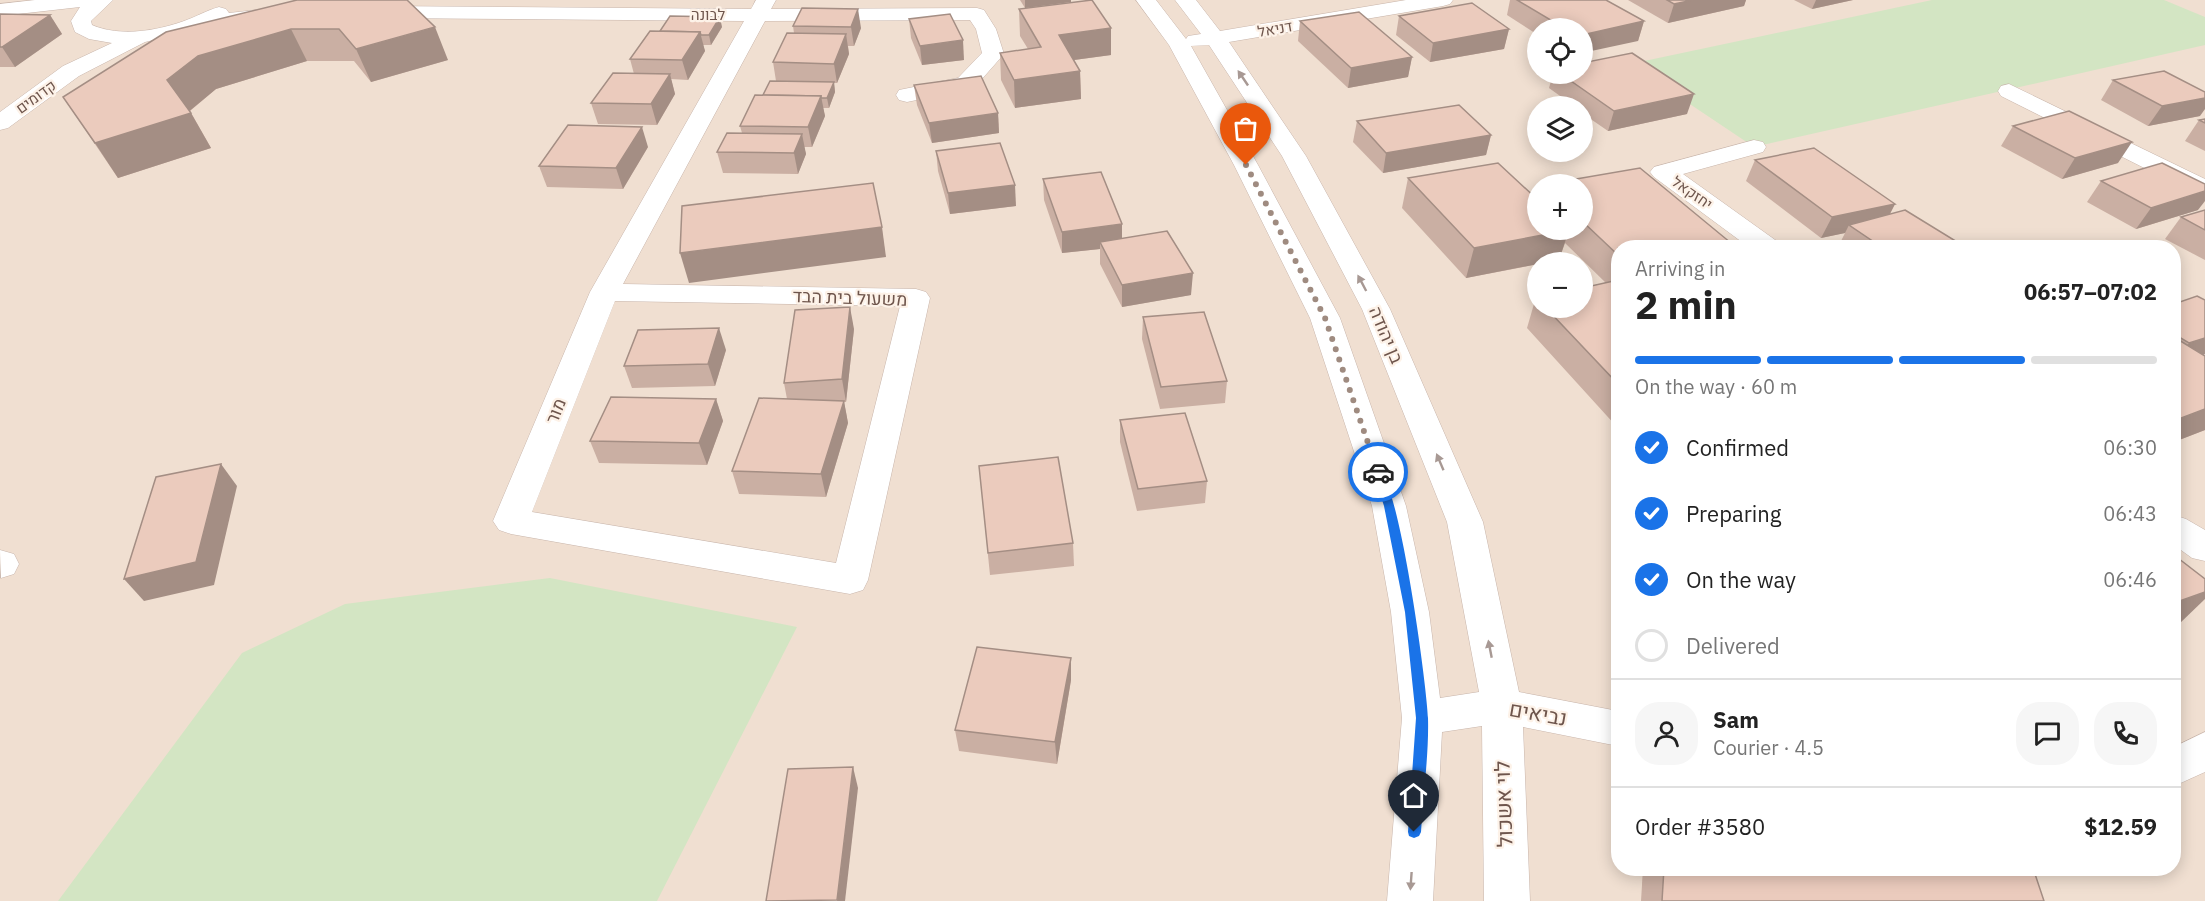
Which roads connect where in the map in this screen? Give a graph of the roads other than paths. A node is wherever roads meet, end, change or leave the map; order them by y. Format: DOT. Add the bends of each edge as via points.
graph roads {
  1 [pos="103,0"];
  2 [pos="1146,0"];
  3 [pos="1185,0"];
  4 [pos="1443,0"];
  5 [pos="235,1"];
  6 [pos="1407,3"];
  7 [pos="86,7"];
  8 [pos="761,8"];
  9 [pos="0,10"];
  10 [pos="355,11"];
  11 [pos="199,23"];
  12 [pos="103,36"];
  13 [pos="144,36"];
  14 [pos="1216,39"];
  15 [pos="1179,44"];
  16 [pos="71,71"];
  17 [pos="2009,91"];
  18 [pos="907,95"];
  19 [pos="0,123"];
  20 [pos="1754,147"];
  21 [pos="2205,189"];
  22 [pos="1757,240"];
  23 [pos="604,292"];
  24 [pos="2181,533"];
  25 [pos="2205,548"];
  26 [pos="850,580"];
  27 [pos="1502,706"];
  28 [pos="1422,718"];
  29 [pos="1611,727"];
  30 [pos="2205,750"];
  31 [pos="2181,764"];
  32 [pos="1410,901"];
  33 [pos="1507,901"];
  1 -- 7 [label="street"];
  2 -- 15 [label="street"];
  3 -- 14 [label="street, בן יהודה"];
  4 -- 6 [label="street, דניאל"];
  5 -- 11 [label="street"];
  5 -- 11 [label="street" via="272,11"];
  6 -- 14 [label="street, דניאל"];
  7 -- 9 [label="street"];
  7 -- 12 [label="street" via="82,28"];
  8 -- 10 [label="street, לבונה" via="471,14"];
  8 -- 18 [label="street, לבונה" via="977,14 993,54 966,83"];
  8 -- 23 [label="street, מור"];
  11 -- 13 [label="street"];
  12 -- 13 [label="street"];
  12 -- 16 [label="street, קדומים"];
  13 -- 16 [label="street, קדומים"];
  14 -- 15 [label="street, דניאל"];
  27 -- 14 [label="street, בן יהודה, one-way" via="1465,522 1376,309 1294,156"];
  15 -- 28 [label="street" via="1325,318 1389,506 1410,612"];
  16 -- 19 [label="street, קדומים"];
  17 -- 21 [label="street"];
  20 -- 22 [label="street, יחזקאל" via="1663,172"];
  23 -- 26 [label="street, מור" via="511,521"];
  23 -- 26 [label="street, משעול בית הבד" via="916,298"];
  24 -- 25 [label="street"];
  27 -- 28 [label="street, נביאים"];
  27 -- 29 [label="street, נביאים"];
  27 -- 33 [label="street, לוי אשכול"];
  28 -- 32 [label="street, one-way"];
  30 -- 31 [label="street"];
}
